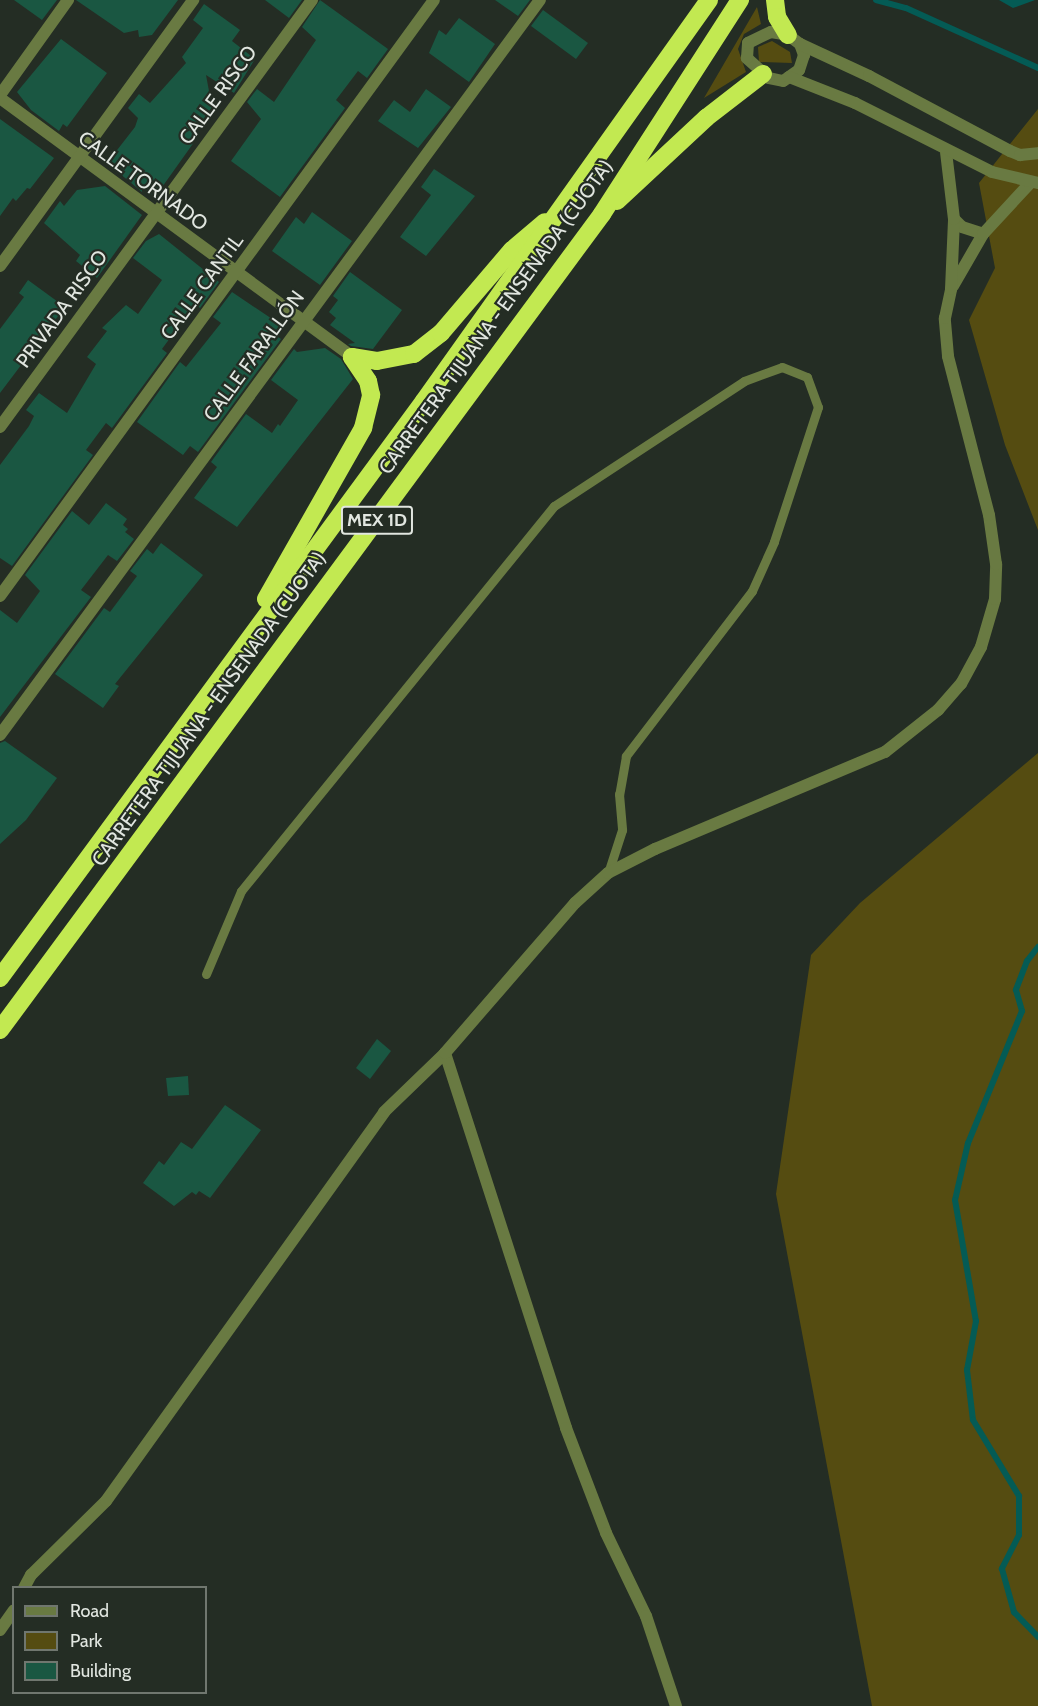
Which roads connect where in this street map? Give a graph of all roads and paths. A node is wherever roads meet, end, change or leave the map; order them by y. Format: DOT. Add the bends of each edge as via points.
graph roads {
  1 [pos="68,0"];
  2 [pos="193,0"];
  3 [pos="312,0"];
  4 [pos="435,0"];
  5 [pos="540,0"];
  6 [pos="709,0"];
  7 [pos="740,0"];
  8 [pos="775,0"];
  9 [pos="794,40"];
  10 [pos="763,74"];
  11 [pos="789,77"];
  12 [pos="0,97"];
  13 [pos="946,152"];
  14 [pos="1038,153"];
  15 [pos="78,158"];
  16 [pos="1035,182"];
  17 [pos="559,212"];
  18 [pos="155,213"];
  19 [pos="602,214"];
  20 [pos="954,219"];
  21 [pos="983,234"];
  22 [pos="0,266"];
  23 [pos="237,273"];
  24 [pos="951,289"];
  25 [pos="302,323"];
  26 [pos="352,357"];
  27 [pos="0,427"];
  28 [pos="0,596"];
  29 [pos="257,626"];
  30 [pos="0,735"];
  31 [pos="608,873"];
  32 [pos="206,974"];
  33 [pos="0,978"];
  34 [pos="0,1030"];
  35 [pos="445,1053"];
  36 [pos="25,1586"];
  37 [pos="12,1613"];
  38 [pos="0,1630"];
  39 [pos="676,1706"];
  1 -- 12 [label="street"];
  2 -- 15 [label="street"];
  3 -- 18 [label="street, CALLE RISCO"];
  4 -- 23 [label="street, CALLE CANTIL"];
  5 -- 25 [label="street, CALLE FARALLÓN"];
  6 -- 17 [label="highway, CARRETERA TIJUANA - ENSENADA (CUOTA) / MEX 1D"];
  7 -- 19 [label="highway, CARRETERA TIJUANA - ENSENADA (CUOTA) / MEX 1D"];
  8 -- 9 [label="highway" via="777,17"];
  9 -- 10 [label="street" via="771,32 748,43 747,58"];
  9 -- 11 [label="street" via="803,61"];
  9 -- 14 [label="street" via="1010,151"];
  10 -- 11 [label="street" via="775,80"];
  10 -- 19 [label="highway" via="706,118"];
  11 -- 13 [label="street" via="855,103"];
  12 -- 15 [label="street, CALLE TORNADO"];
  13 -- 16 [label="street" via="992,172"];
  13 -- 20 [label="street"];
  15 -- 18 [label="street, CALLE TORNADO"];
  15 -- 22 [label="street"];
  16 -- 21 [label="street"];
  17 -- 26 [label="highway" via="528,234 441,333 414,354 377,361"];
  17 -- 29 [label="highway, CARRETERA TIJUANA - ENSENADA (CUOTA) / MEX 1D"];
  18 -- 23 [label="street, CALLE TORNADO"];
  18 -- 27 [label="street, PRIVADA RISCO"];
  19 -- 34 [label="highway, CARRETERA TIJUANA - ENSENADA (CUOTA) / MEX 1D"];
  20 -- 21 [label="street" via="962,227"];
  20 -- 24 [label="street"];
  21 -- 24 [label="street"];
  23 -- 25 [label="street, CALLE TORNADO"];
  23 -- 28 [label="street, CALLE CANTIL"];
  24 -- 31 [label="street" via="945,318 948,356 989,515 996,564 995,599 984,638 961,684 938,710 885,752"];
  25 -- 26 [label="street, CALLE TORNADO"];
  25 -- 30 [label="street, CALLE FARALLÓN"];
  26 -- 29 [label="highway" via="368,381 371,395 363,428 278,575"];
  29 -- 33 [label="highway, CARRETERA TIJUANA - ENSENADA (CUOTA) / MEX 1D"];
  31 -- 32 [label="lane" via="622,830 619,794 627,756 752,591 792,492 818,407 807,377 782,368 744,381 554,506 241,891"];
  31 -- 35 [label="street" via="575,903"];
  35 -- 36 [label="street" via="384,1112 106,1502 31,1575"];
  35 -- 39 [label="street" via="566,1428 606,1533 646,1616"];
  37 -- 38 [label="street"];
}
